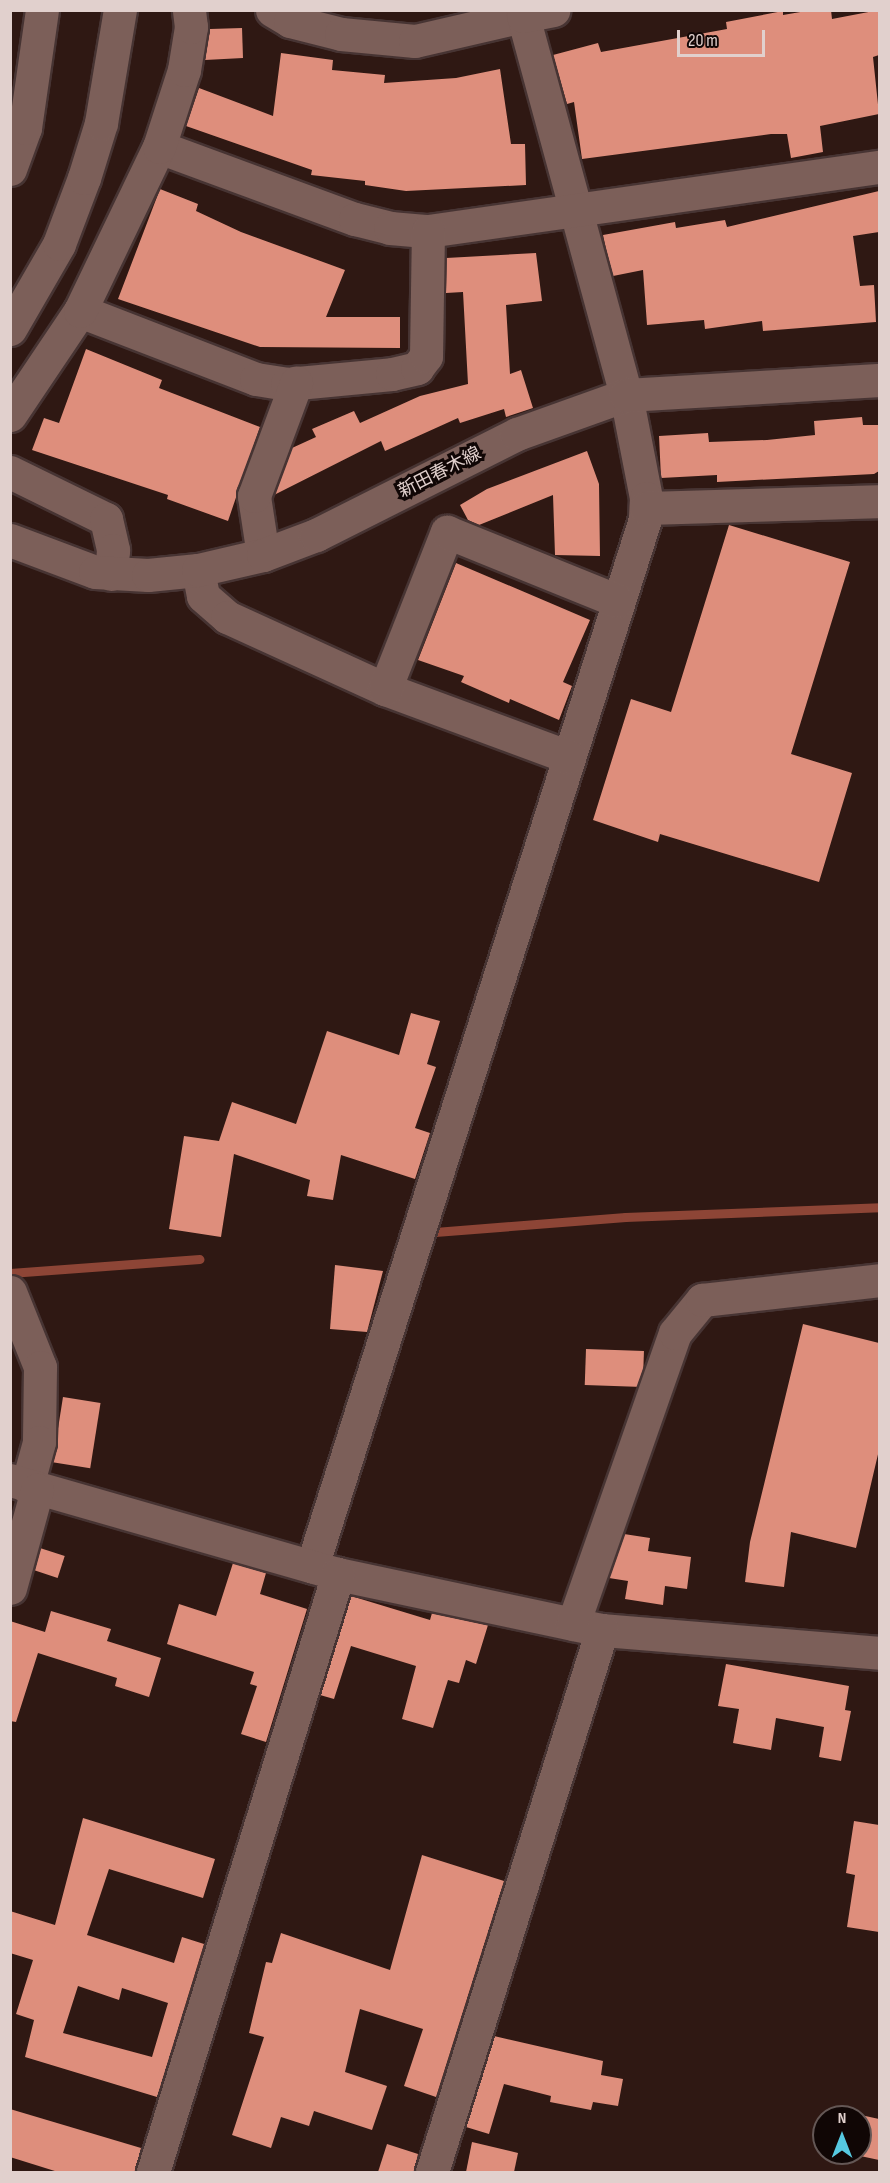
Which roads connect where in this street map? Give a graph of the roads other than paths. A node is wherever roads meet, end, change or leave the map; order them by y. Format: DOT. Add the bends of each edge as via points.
graph roads {
  1 [pos="42,10"];
  2 [pos="120,10"];
  3 [pos="189,10"];
  4 [pos="272,10"];
  5 [pos="533,12"];
  6 [pos="18,128"];
  7 [pos="159,147"];
  8 [pos="879,167"];
  9 [pos="10,169"];
  10 [pos="576,209"];
  11 [pos="428,231"];
  12 [pos="80,311"];
  13 [pos="10,329"];
  14 [pos="879,380"];
  15 [pos="296,383"];
  16 [pos="626,395"];
  17 [pos="10,415"];
  18 [pos="10,472"];
  19 [pos="879,501"];
  20 [pos="646,508"];
  21 [pos="10,540"];
  22 [pos="263,555"];
  23 [pos="198,570"];
  24 [pos="111,574"];
  25 [pos="618,601"];
  26 [pos="385,689"];
  27 [pos="569,757"];
  28 [pos="879,1280"];
  29 [pos="10,1292"];
  30 [pos="25,1485"];
  31 [pos="325,1570"];
  32 [pos="10,1588"];
  33 [pos="588,1627"];
  34 [pos="879,1653"];
  35 [pos="153,2172"];
  36 [pos="432,2172"];
  1 -- 6 [label="street"];
  2 -- 13 [label="street" via="104,112 84,178 59,244"];
  3 -- 7 [label="street" via="191,27 184,70"];
  4 -- 5 [label="street" via="290,21 341,34 415,41"];
  5 -- 10 [label="street"];
  6 -- 9 [label="street"];
  7 -- 11 [label="street" via="355,219"];
  7 -- 12 [label="street"];
  8 -- 10 [label="street"];
  10 -- 11 [label="street"];
  10 -- 16 [label="street"];
  11 -- 15 [label="street" via="428,338 426,356 417,368"];
  12 -- 15 [label="street" via="256,379"];
  12 -- 17 [label="street"];
  14 -- 16 [label="street, 新田春木線"];
  15 -- 22 [label="street" via="254,496"];
  16 -- 20 [label="street"];
  16 -- 22 [label="street, 新田春木線" via="518,434 316,535"];
  18 -- 24 [label="street" via="106,519 113,550"];
  19 -- 20 [label="street"];
  20 -- 25 [label="street"];
  21 -- 24 [label="street, 新田春木線" via="48,557"];
  22 -- 23 [label="street, 新田春木線"];
  23 -- 24 [label="street, 新田春木線"];
  23 -- 26 [label="street" via="203,596 228,617"];
  25 -- 26 [label="street" via="447,532"];
  25 -- 27 [label="street"];
  26 -- 27 [label="street"];
  27 -- 31 [label="street"];
  28 -- 33 [label="street" via="702,1300 675,1333"];
  29 -- 30 [label="street" via="40,1367 39,1442"];
  30 -- 31 [label="street"];
  30 -- 32 [label="street"];
  31 -- 33 [label="street"];
  31 -- 35 [label="street"];
  33 -- 34 [label="street"];
  33 -- 36 [label="street"];
}
